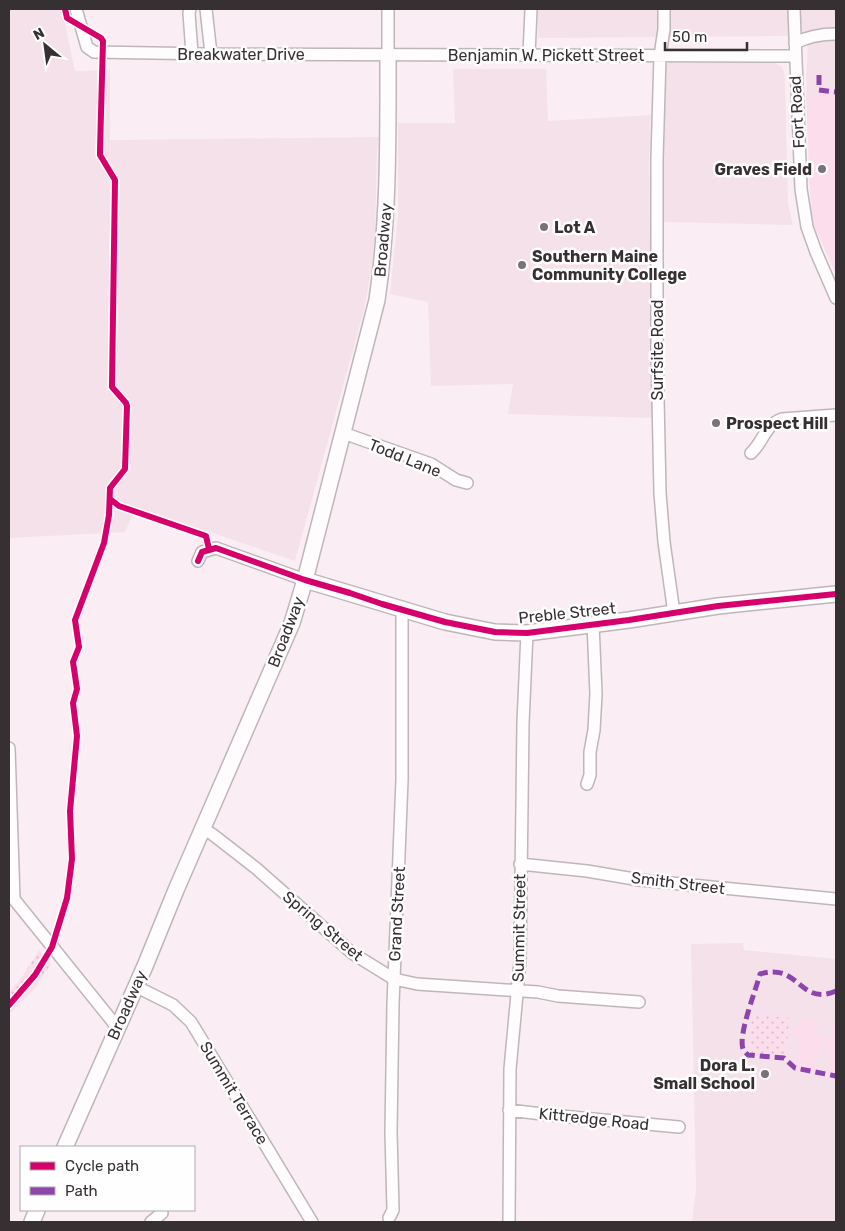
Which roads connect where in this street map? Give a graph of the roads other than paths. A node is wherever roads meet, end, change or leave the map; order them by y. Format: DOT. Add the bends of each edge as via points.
graph roads {
  1 [pos="76,9"];
  2 [pos="190,9"];
  3 [pos="206,9"];
  4 [pos="388,9"];
  5 [pos="532,9"];
  6 [pos="664,9"];
  7 [pos="794,9"];
  8 [pos="836,34"];
  9 [pos="795,43"];
  10 [pos="192,54"];
  11 [pos="211,54"];
  12 [pos="388,55"];
  13 [pos="529,55"];
  14 [pos="660,56"];
  15 [pos="795,56"];
  16 [pos="836,298"];
  17 [pos="836,415"];
  18 [pos="343,433"];
  19 [pos="751,452"];
  20 [pos="467,483"];
  21 [pos="198,561"];
  22 [pos="305,580"];
  23 [pos="836,594"];
  24 [pos="402,610"];
  25 [pos="674,613"];
  26 [pos="593,624"];
  27 [pos="527,633"];
  28 [pos="9,748"];
  29 [pos="587,784"];
  30 [pos="203,829"];
  31 [pos="520,864"];
  32 [pos="12,896"];
  33 [pos="836,899"];
  34 [pos="394,979"];
  35 [pos="136,986"];
  36 [pos="517,991"];
  37 [pos="639,1002"];
  38 [pos="117,1027"];
  39 [pos="509,1110"];
  40 [pos="679,1127"];
  41 [pos="65,1146"];
  42 [pos="162,1213"];
  43 [pos="389,1218"];
  44 [pos="151,1222"];
  45 [pos="312,1222"];
  46 [pos="509,1222"];
  1 -- 10 [label="street, Breakwater Drive" via="87,47 94,52"];
  2 -- 10 [label="street"];
  3 -- 11 [label="street"];
  4 -- 12 [label="street"];
  5 -- 13 [label="street"];
  6 -- 14 [label="street, Surfsite Road"];
  7 -- 9 [label="street, Fort Road"];
  8 -- 9 [label="street" via="805,37"];
  9 -- 15 [label="street, Fort Road"];
  10 -- 11 [label="street, Breakwater Drive"];
  11 -- 12 [label="street, Breakwater Drive"];
  12 -- 13 [label="street, Benjamin W. Pickett Street"];
  12 -- 18 [label="street, Broadway" via="388,188 381,270 374,314"];
  13 -- 14 [label="street, Benjamin W. Pickett Street"];
  14 -- 15 [label="street, Benjamin W. Pickett Street"];
  14 -- 25 [label="street, Surfsite Road" via="658,457 664,542"];
  15 -- 16 [label="street, Fort Road" via="801,189 807,227"];
  17 -- 19 [label="street" via="774,421"];
  18 -- 20 [label="street, Todd Lane" via="431,464"];
  18 -- 22 [label="street, Broadway"];
  21 -- 22 [label="street" via="202,552 216,548"];
  22 -- 24 [label="street, Preble Street"];
  22 -- 30 [label="street, Broadway" via="292,623"];
  23 -- 25 [label="street, Preble Street"];
  24 -- 27 [label="street, Preble Street" via="476,629"];
  24 -- 34 [label="street, Grand Street" via="402,780"];
  25 -- 26 [label="street, Preble Street"];
  26 -- 27 [label="street, Preble Street"];
  26 -- 29 [label="street" via="596,694"];
  27 -- 31 [label="street, Summit Street"];
  28 -- 32 [label="street"];
  30 -- 34 [label="street, Spring Street" via="257,869 352,953"];
  30 -- 35 [label="street, Broadway"];
  31 -- 33 [label="street, Smith Street" via="640,880"];
  31 -- 36 [label="street, Summit Street"];
  32 -- 38 [label="street"];
  34 -- 36 [label="street, Spring Street" via="417,984"];
  34 -- 43 [label="street, Grand Street" via="393,1210"];
  35 -- 38 [label="street, Broadway"];
  35 -- 45 [label="street, Summit Terrace" via="173,1005 191,1022"];
  36 -- 37 [label="street, Spring Street"];
  36 -- 39 [label="street, Summit Street"];
  38 -- 41 [label="street, Broadway"];
  39 -- 40 [label="street, Kittredge Road"];
  39 -- 46 [label="street, Summit Street"];
  42 -- 44 [label="street"];
}
